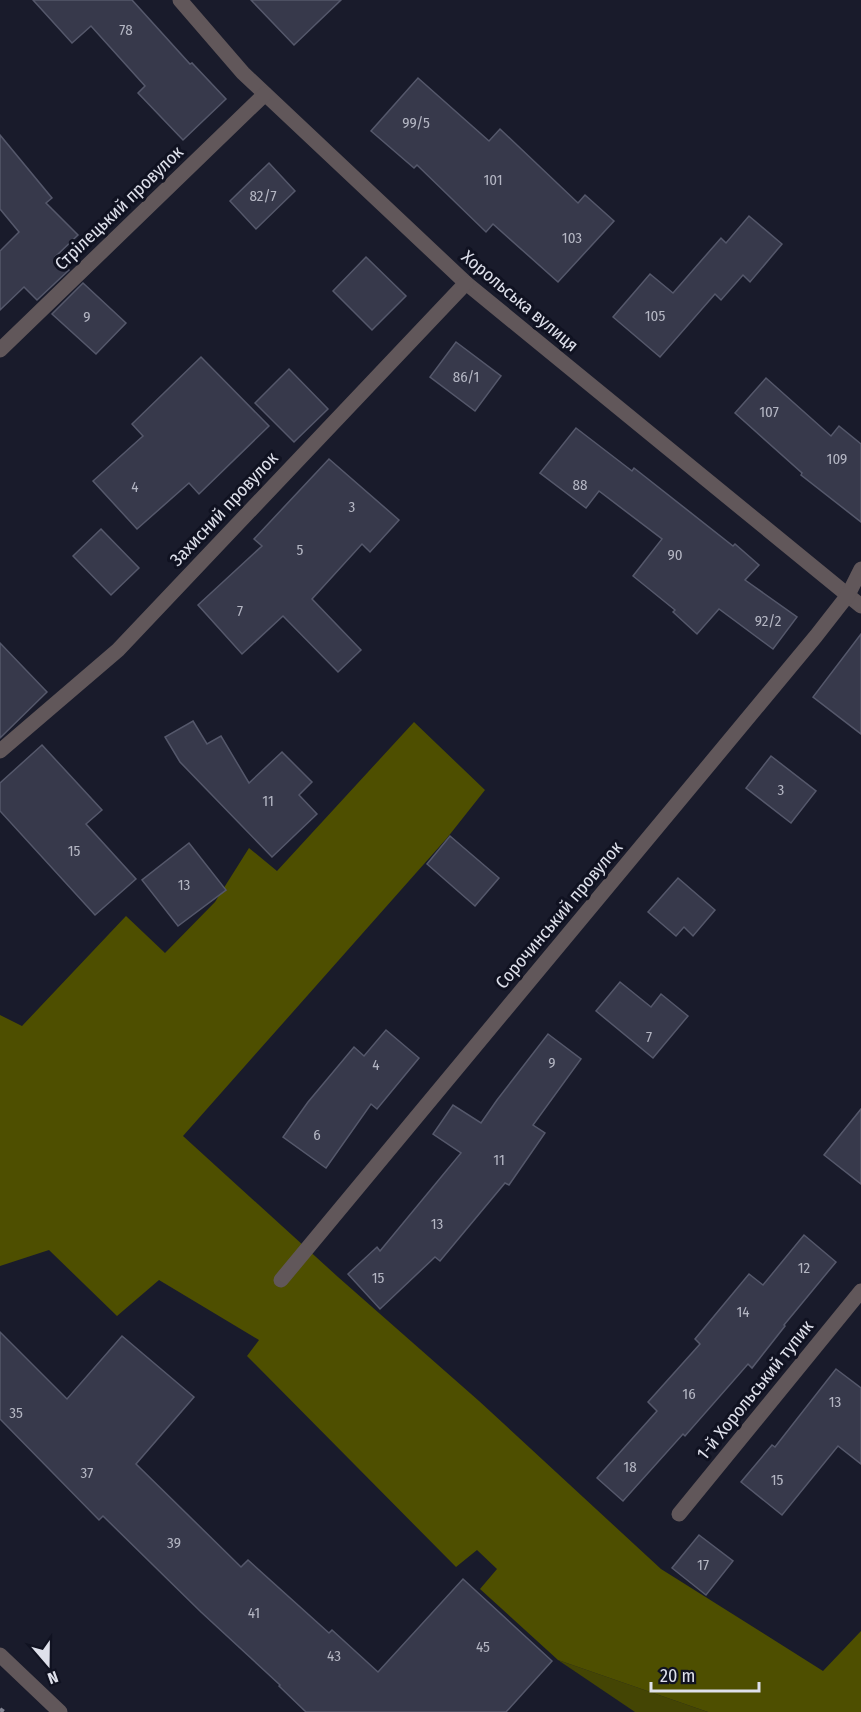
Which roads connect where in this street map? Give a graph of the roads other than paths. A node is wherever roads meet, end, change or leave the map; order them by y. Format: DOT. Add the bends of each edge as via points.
graph roads {
  1 [pos="180,0"];
  2 [pos="265,94"];
  3 [pos="466,283"];
  4 [pos="0,350"];
  5 [pos="861,569"];
  6 [pos="848,595"];
  7 [pos="861,606"];
  8 [pos="0,750"];
  9 [pos="281,1280"];
  10 [pos="861,1291"];
  11 [pos="679,1514"];
  12 [pos="0,1655"];
  13 [pos="60,1712"];
  1 -- 2 [label="street, Хорольська вулиця"];
  2 -- 3 [label="street, Хорольська вулиця"];
  2 -- 4 [label="street, Стрілецький провулок"];
  3 -- 6 [label="street, Хорольська вулиця"];
  3 -- 8 [label="street, Захисний провулок" via="118,650"];
  5 -- 6 [label="street, Сорочинський провулок"];
  6 -- 7 [label="street, Хорольська вулиця"];
  6 -- 9 [label="street, Сорочинський провулок"];
  10 -- 11 [label="street, 1-й Хорольський тупик"];
  12 -- 13 [label="street"];
}
